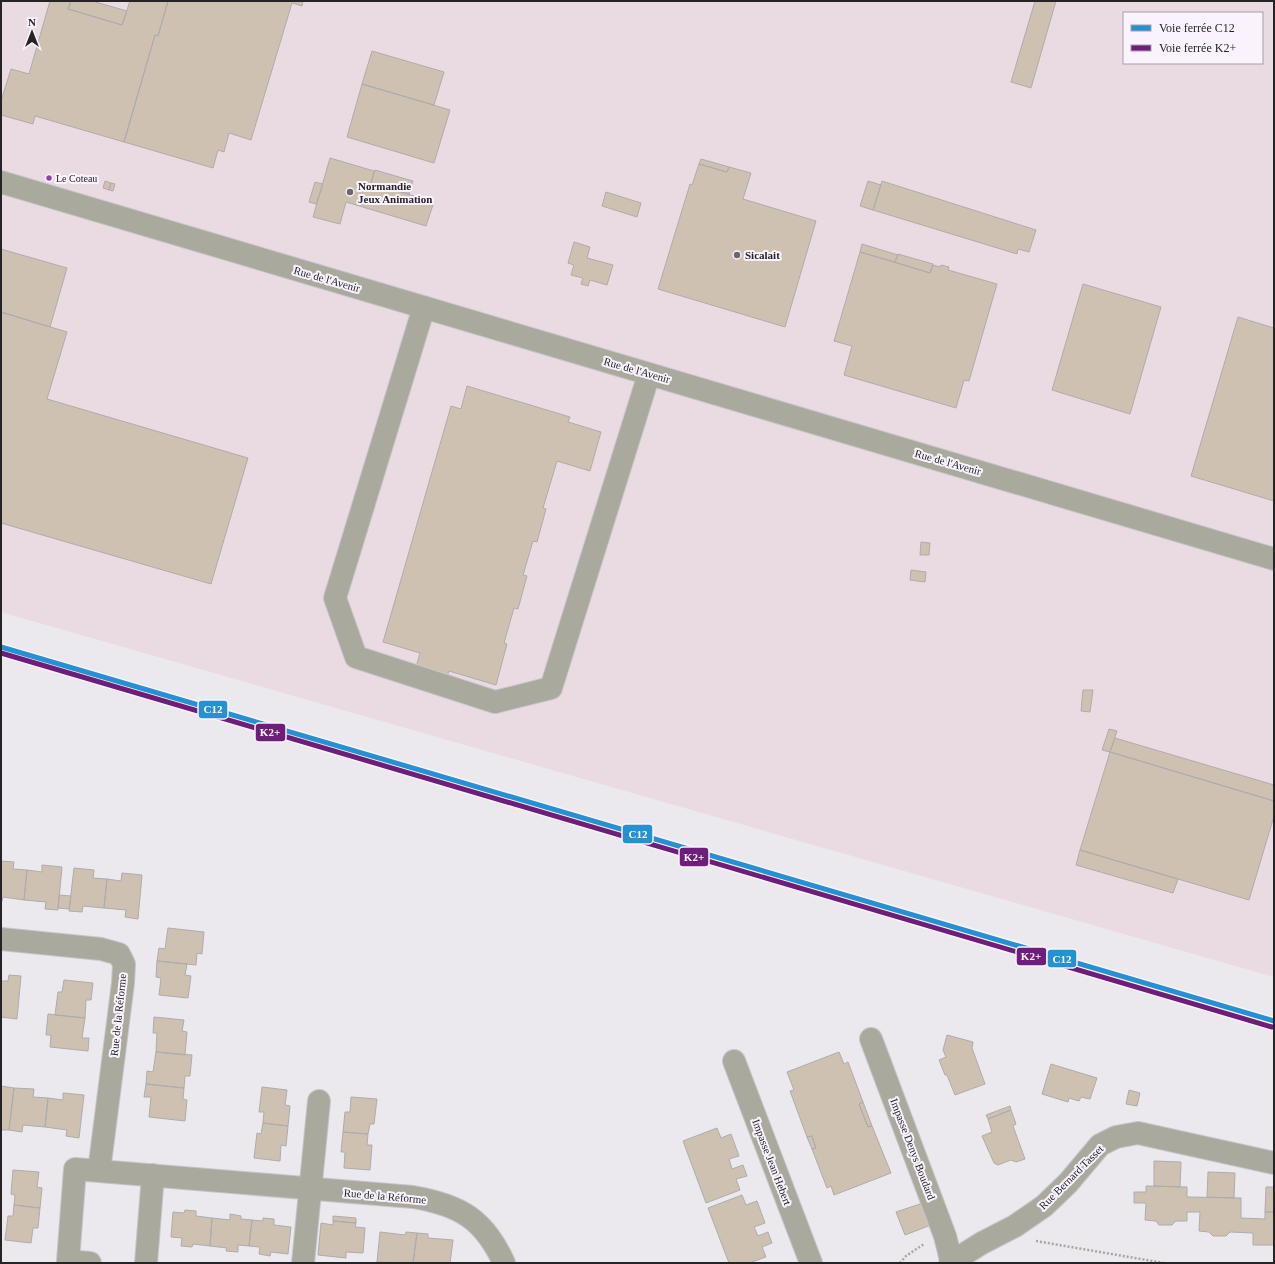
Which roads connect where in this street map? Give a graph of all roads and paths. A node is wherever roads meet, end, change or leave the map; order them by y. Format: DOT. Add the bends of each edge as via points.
graph roads {
  1 [pos="1,182"];
  2 [pos="424,307"];
  3 [pos="649,374"];
  4 [pos="1274,559"];
  5 [pos="1,939"];
  6 [pos="871,1039"];
  7 [pos="734,1061"];
  8 [pos="319,1102"];
  9 [pos="1274,1163"];
  10 [pos="99,1171"];
  11 [pos="153,1175"];
  12 [pos="311,1189"];
  13 [pos="1029,1239"];
  14 [pos="930,1242"];
  15 [pos="951,1262"];
  16 [pos="90,1263"];
  17 [pos="146,1263"];
  18 [pos="303,1263"];
  19 [pos="504,1263"];
  20 [pos="811,1263"];
  21 [pos="900,1263"];
  22 [pos="1164,1263"];
  1 -- 2 [label="street, Rue de l'Avenir"];
  2 -- 3 [label="street, Rue de l'Avenir"];
  2 -- 3 [label="street" via="335,598 356,657 495,702 551,688"];
  3 -- 4 [label="street, Rue de l'Avenir"];
  5 -- 10 [label="street, Rue de la Réforme" via="101,949 119,954 124,964"];
  6 -- 15 [label="street, Impasse Denys Boudard" via="945,1236"];
  7 -- 20 [label="street, Impasse Jean Hebert"];
  8 -- 12 [label="street"];
  9 -- 15 [label="street, Rue Bernard Tasset" via="1138,1133 1116,1137 1100,1146 1044,1206 1015,1226"];
  10 -- 11 [label="street, Rue de la Réforme"];
  10 -- 16 [label="street, Rue de la Réforme" via="75,1169 68,1261"];
  11 -- 12 [label="street, Rue de la Réforme"];
  11 -- 17 [label="street"];
  12 -- 18 [label="street"];
  12 -- 19 [label="street, Rue de la Réforme" via="413,1197 434,1200 458,1209 488,1234"];
  13 -- 22 [label="path"];
  14 -- 21 [label="path" via="919,1246"];
}
